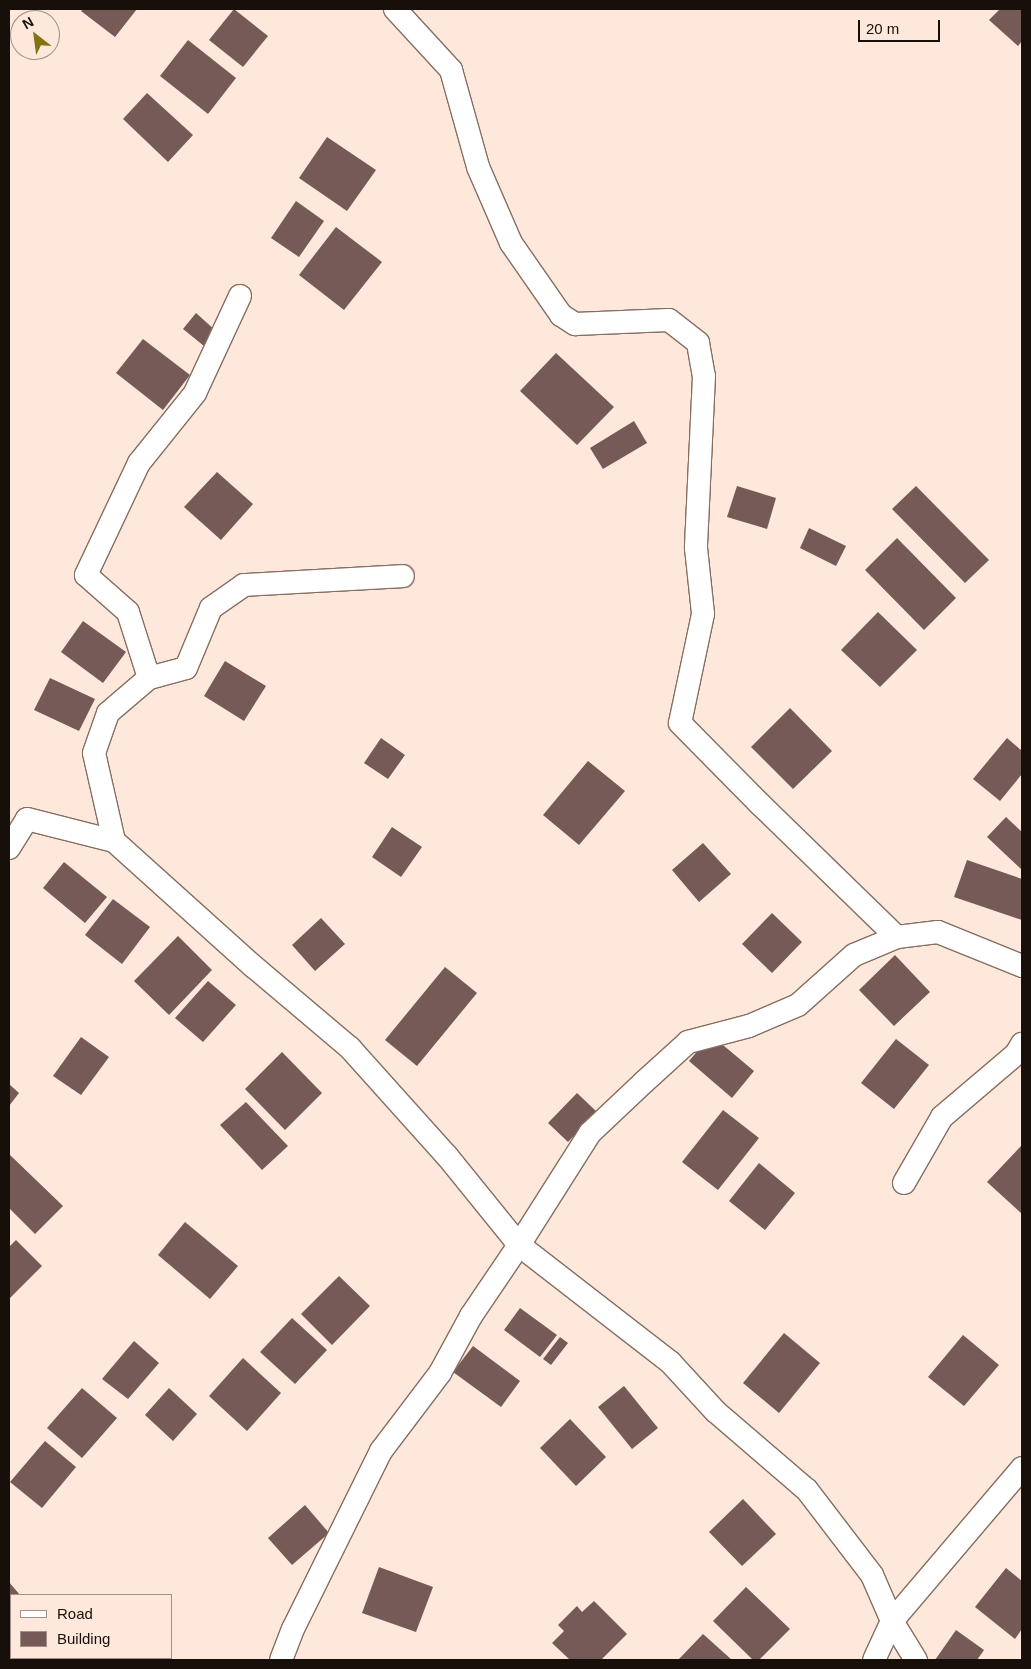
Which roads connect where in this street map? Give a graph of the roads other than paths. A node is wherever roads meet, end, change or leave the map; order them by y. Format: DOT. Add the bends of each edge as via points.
graph roads {
  1 [pos="395,9"];
  2 [pos="240,296"];
  3 [pos="403,576"];
  4 [pos="149,678"];
  5 [pos="18,819"];
  6 [pos="114,841"];
  7 [pos="9,848"];
  8 [pos="897,938"];
  9 [pos="1022,966"];
  10 [pos="1022,1044"];
  11 [pos="904,1183"];
  12 [pos="520,1245"];
  13 [pos="1022,1468"];
  14 [pos="892,1621"];
  15 [pos="281,1660"];
  16 [pos="874,1660"];
  17 [pos="916,1660"];
  1 -- 8 [label="street" via="451,70 478,166 511,243 561,315 575,324 669,320 698,343 704,376 696,548 703,614 680,723"];
  2 -- 4 [label="street" via="194,393 139,463 86,575 128,612"];
  3 -- 4 [label="street" via="244,585 211,608 186,668"];
  4 -- 6 [label="street" via="108,713 94,753"];
  5 -- 6 [label="street"];
  5 -- 7 [label="street"];
  6 -- 12 [label="street" via="350,1048 447,1156"];
  8 -- 9 [label="street" via="938,932"];
  8 -- 12 [label="street" via="854,956 798,1005 748,1026 688,1042 590,1132"];
  10 -- 11 [label="street" via="1016,1054 942,1117"];
  12 -- 14 [label="street" via="670,1362 715,1411 807,1490 872,1575"];
  12 -- 15 [label="street" via="476,1308 440,1373 381,1451 292,1630"];
  13 -- 14 [label="street"];
  14 -- 16 [label="street"];
  14 -- 17 [label="street"];
}
